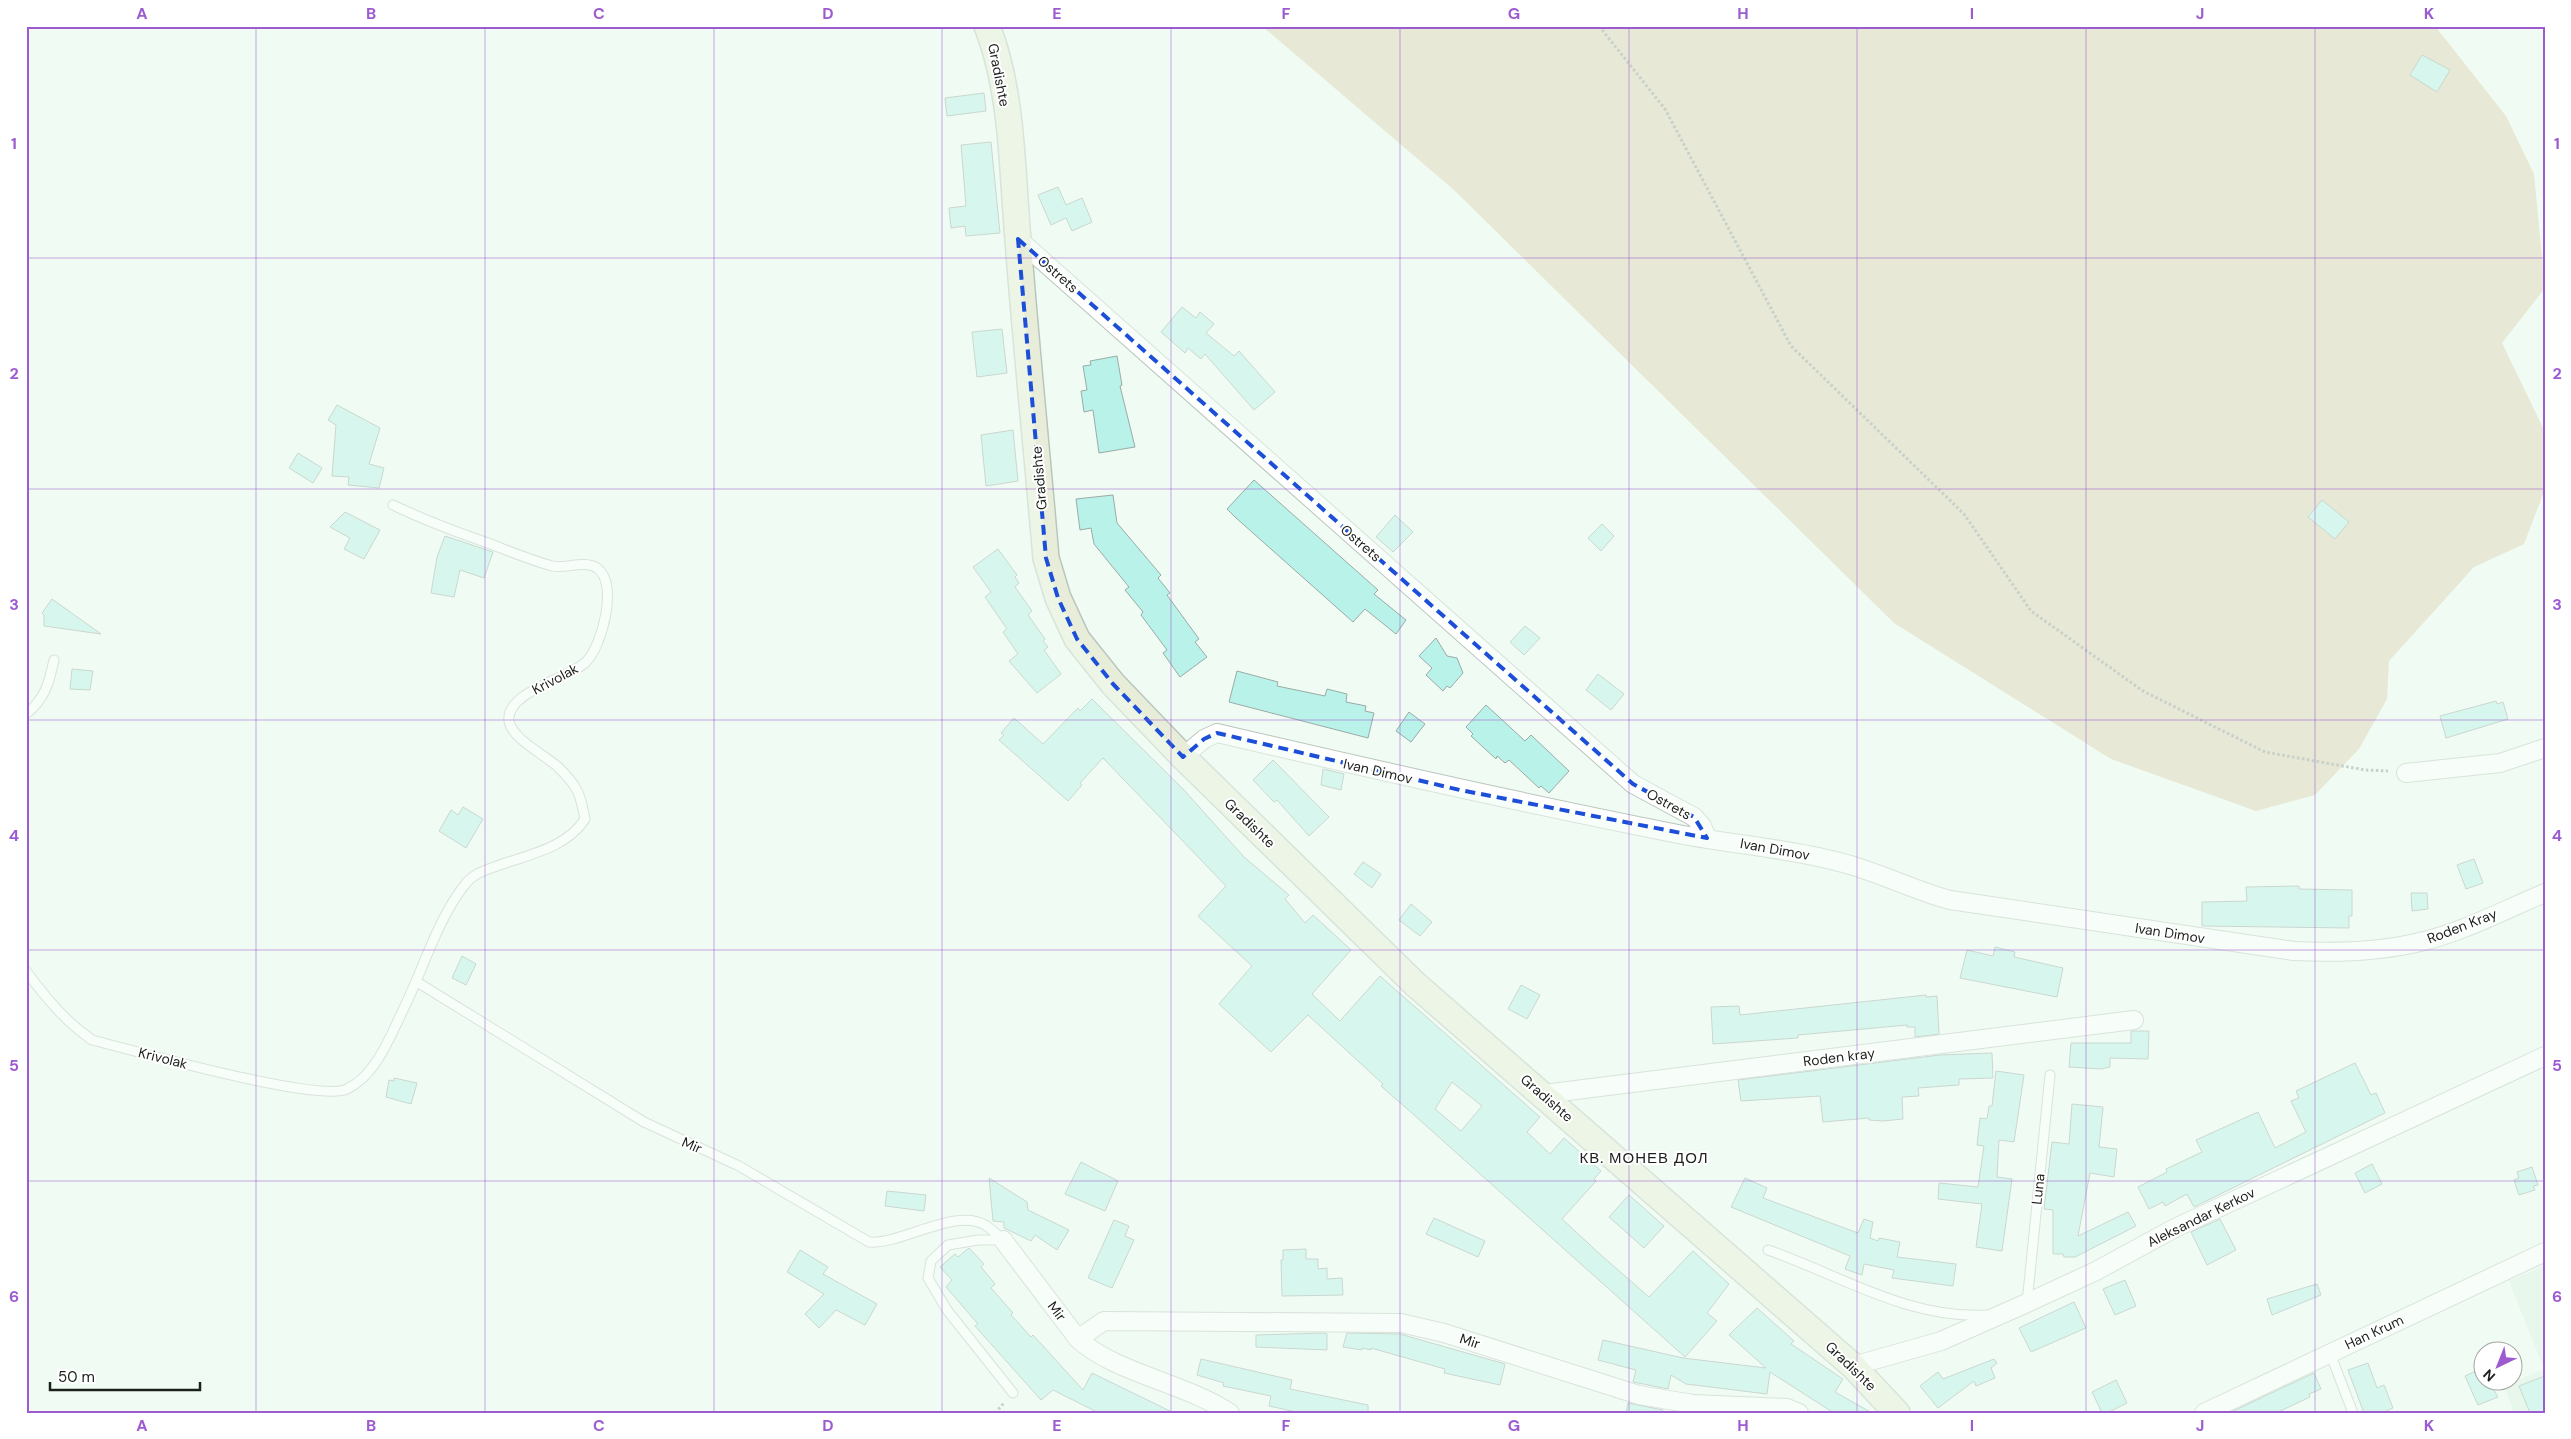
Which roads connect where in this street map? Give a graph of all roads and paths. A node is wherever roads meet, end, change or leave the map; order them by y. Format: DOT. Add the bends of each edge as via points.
graph roads {
  1 [pos="987,26"];
  2 [pos="1599,26"];
  3 [pos="1018,239"];
  4 [pos="393,505"];
  5 [pos="54,660"];
  6 [pos="26,714"];
  7 [pos="2545,748"];
  8 [pos="1182,757"];
  9 [pos="2406,772"];
  10 [pos="1707,838"];
  11 [pos="2545,893"];
  12 [pos="2376,949"];
  13 [pos="26,971"];
  14 [pos="417,982"];
  15 [pos="2134,1020"];
  16 [pos="2545,1056"];
  17 [pos="2050,1075"];
  18 [pos="1544,1094"];
  19 [pos="1003,1240"];
  20 [pos="1768,1250"];
  21 [pos="2545,1252"];
  22 [pos="2027,1303"];
  23 [pos="2003,1314"];
  24 [pos="1078,1339"];
  25 [pos="2330,1353"];
  26 [pos="1852,1366"];
  27 [pos="1013,1393"];
  28 [pos="1230,1413"];
  29 [pos="1799,1413"];
  30 [pos="1897,1413"];
  31 [pos="2204,1413"];
  32 [pos="2352,1413"];
  1 -- 3 [label="street, Gradishte" via="1002,78"];
  2 -- 9 [label="path" via="1665,109 1791,346 1964,514 2031,611 2143,691 2266,752 2365,770"];
  3 -- 8 [label="street, Gradishte" via="1046,558 1058,598 1077,638 1113,684"];
  3 -- 10 [label="street, Ostrets" via="1633,784 1694,817"];
  4 -- 14 [label="lane, Krivolak" via="416,517 538,562 559,568 586,564 596,567 608,587 608,606 587,662 539,685 524,696 510,712 509,722 514,732 558,767 576,788 585,819 578,831 565,840 484,871 469,880 450,906"];
  5 -- 6 [label="lane" via="48,688"];
  7 -- 9 [label="street" via="2500,763"];
  8 -- 10 [label="street, Ivan Dimov" via="1217,733 1460,790"];
  8 -- 18 [label="street, Gradishte" via="1415,984"];
  10 -- 12 [label="street, Ivan Dimov" via="1841,862 1950,900 2294,951"];
  11 -- 12 [label="street, Roden Kray" via="2460,929 2420,942"];
  13 -- 14 [label="lane, Krivolak" via="65,1018 92,1040 267,1084 328,1091 345,1090 360,1082 373,1066"];
  14 -- 19 [label="lane, Mir" via="644,1122 739,1166 869,1242 880,1243 961,1220 984,1224"];
  15 -- 18 [label="street, Roden kray"];
  16 -- 22 [label="street, Aleksandar Kerkov" via="2175,1228 2096,1271"];
  17 -- 22 [label="lane, Luna"];
  18 -- 26 [label="street, Gradishte"];
  19 -- 24 [label="street, Mir"];
  19 -- 27 [label="lane" via="948,1245 931,1261 928,1278 947,1310"];
  20 -- 23 [label="lane" via="1868,1292 1911,1305 1962,1316"];
  21 -- 25 [label="street, Han Krum"];
  22 -- 23 [label="street, Aleksandar Kerkov"];
  23 -- 26 [label="street, Aleksandar Kerkov" via="1941,1341"];
  24 -- 28 [label="street, Mir" via="1105,1358 1180,1387"];
  24 -- 29 [label="street, Mir" via="1104,1321 1400,1323 1444,1333 1638,1395 1693,1404 1787,1408"];
  25 -- 31 [label="street, Han Krum"];
  25 -- 32 [label="lane"];
  26 -- 30 [label="street, Gradishte"];
}
